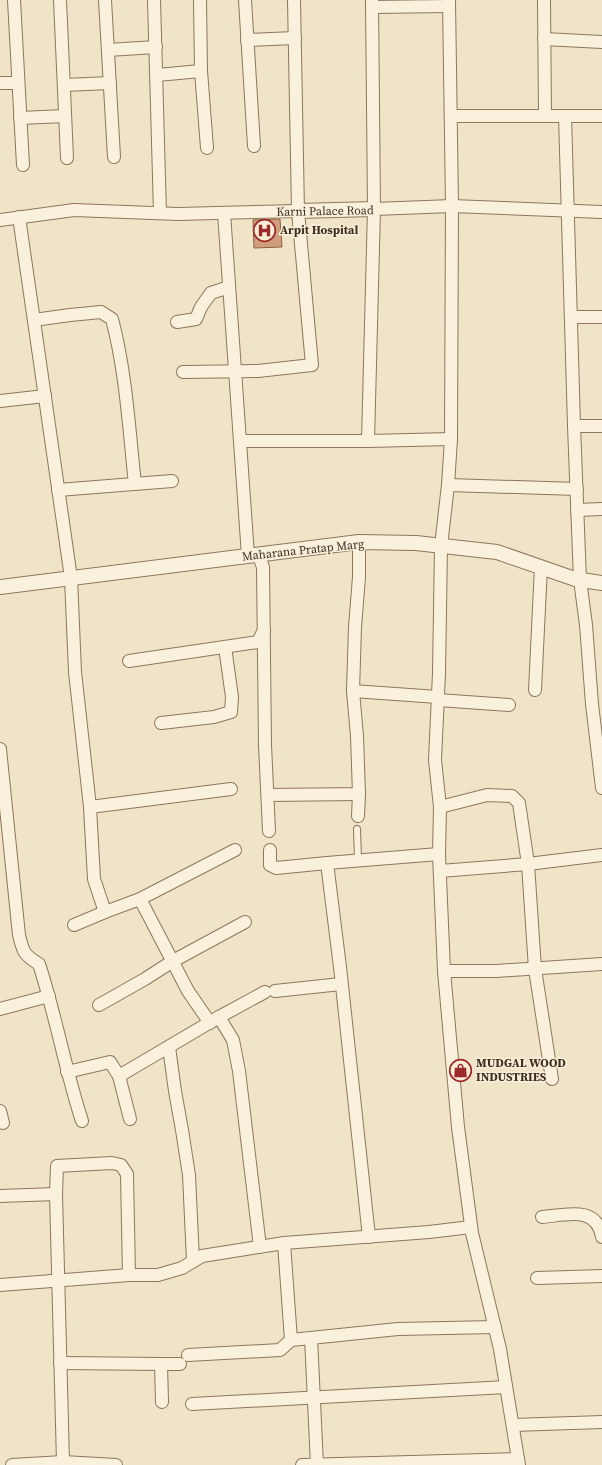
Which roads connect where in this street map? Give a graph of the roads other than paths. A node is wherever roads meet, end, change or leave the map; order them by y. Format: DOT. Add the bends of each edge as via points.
graph roads {
  1 [pos="14,0"];
  2 [pos="60,0"];
  3 [pos="105,0"];
  4 [pos="154,0"];
  5 [pos="200,0"];
  6 [pos="245,0"];
  7 [pos="294,0"];
  8 [pos="544,0"];
  9 [pos="372,3"];
  10 [pos="449,3"];
  11 [pos="295,38"];
  12 [pos="544,38"];
  13 [pos="247,40"];
  14 [pos="602,42"];
  15 [pos="156,47"];
  16 [pos="108,50"];
  17 [pos="201,71"];
  18 [pos="156,75"];
  19 [pos="0,83"];
  20 [pos="18,83"];
  21 [pos="110,83"];
  22 [pos="64,85"];
  23 [pos="65,116"];
  24 [pos="451,116"];
  25 [pos="545,116"];
  26 [pos="565,116"];
  27 [pos="602,116"];
  28 [pos="20,118"];
  29 [pos="254,146"];
  30 [pos="207,148"];
  31 [pos="114,157"];
  32 [pos="67,158"];
  33 [pos="23,165"];
  34 [pos="452,206"];
  35 [pos="374,209"];
  36 [pos="567,210"];
  37 [pos="298,211"];
  38 [pos="602,212"];
  39 [pos="160,213"];
  40 [pos="224,213"];
  41 [pos="19,217"];
  42 [pos="0,220"];
  43 [pos="229,287"];
  44 [pos="571,317"];
  45 [pos="602,317"];
  46 [pos="34,320"];
  47 [pos="177,322"];
  48 [pos="235,371"];
  49 [pos="183,372"];
  50 [pos="45,396"];
  51 [pos="0,401"];
  52 [pos="574,426"];
  53 [pos="602,426"];
  54 [pos="451,439"];
  55 [pos="240,441"];
  56 [pos="368,441"];
  57 [pos="172,481"];
  58 [pos="135,484"];
  59 [pos="448,486"];
  60 [pos="577,489"];
  61 [pos="58,490"];
  62 [pos="602,509"];
  63 [pos="577,510"];
  64 [pos="359,542"];
  65 [pos="441,546"];
  66 [pos="253,555"];
  67 [pos="541,567"];
  68 [pos="71,578"];
  69 [pos="580,580"];
  70 [pos="602,582"];
  71 [pos="0,587"];
  72 [pos="264,630"];
  73 [pos="225,647"];
  74 [pos="129,661"];
  75 [pos="536,690"];
  76 [pos="354,691"];
  77 [pos="438,698"];
  78 [pos="509,705"];
  79 [pos="161,723"];
  80 [pos="0,749"];
  81 [pos="602,788"];
  82 [pos="231,789"];
  83 [pos="359,794"];
  84 [pos="268,795"];
  85 [pos="90,807"];
  86 [pos="440,807"];
  87 [pos="358,816"];
  88 [pos="357,829"];
  89 [pos="269,831"];
  90 [pos="235,850"];
  91 [pos="270,850"];
  92 [pos="439,854"];
  93 [pos="602,855"];
  94 [pos="358,859"];
  95 [pos="327,863"];
  96 [pos="528,864"];
  97 [pos="440,871"];
  98 [pos="140,899"];
  99 [pos="105,912"];
  100 [pos="245,922"];
  101 [pos="74,925"];
  102 [pos="172,961"];
  103 [pos="602,964"];
  104 [pos="535,969"];
  105 [pos="444,972"];
  106 [pos="341,984"];
  107 [pos="49,996"];
  108 [pos="98,1005"];
  109 [pos="0,1009"];
  110 [pos="215,1020"];
  111 [pos="169,1047"];
  112 [pos="67,1072"];
  113 [pos="120,1076"];
  114 [pos="552,1079"];
  115 [pos="0,1111"];
  116 [pos="130,1119"];
  117 [pos="82,1121"];
  118 [pos="4,1123"];
  119 [pos="56,1194"];
  120 [pos="0,1196"];
  121 [pos="542,1217"];
  122 [pos="471,1227"];
  123 [pos="369,1237"];
  124 [pos="602,1237"];
  125 [pos="284,1243"];
  126 [pos="260,1247"];
  127 [pos="193,1261"];
  128 [pos="129,1275"];
  129 [pos="602,1276"];
  130 [pos="536,1278"];
  131 [pos="58,1281"];
  132 [pos="0,1285"];
  133 [pos="495,1327"];
  134 [pos="311,1338"];
  135 [pos="291,1340"];
  136 [pos="60,1363"];
  137 [pos="161,1364"];
  138 [pos="506,1387"];
  139 [pos="314,1396"];
  140 [pos="162,1402"];
  141 [pos="192,1404"];
  142 [pos="602,1422"];
  143 [pos="512,1424"];
  144 [pos="63,1462"];
  145 [pos="518,1462"];
  146 [pos="344,1464"];
  147 [pos="12,1465"];
  148 [pos="116,1465"];
  149 [pos="302,1465"];
  150 [pos="317,1465"];
  1 -- 20 [label="street"];
  2 -- 22 [label="street"];
  3 -- 16 [label="street"];
  4 -- 15 [label="street"];
  5 -- 17 [label="street"];
  6 -- 13 [label="street"];
  7 -- 11 [label="street"];
  8 -- 12 [label="street"];
  9 -- 10 [label="street"];
  9 -- 35 [label="street"];
  10 -- 24 [label="street"];
  11 -- 13 [label="street"];
  11 -- 37 [label="street"];
  12 -- 14 [label="street"];
  12 -- 25 [label="street"];
  13 -- 29 [label="street"];
  15 -- 16 [label="street"];
  15 -- 18 [label="street"];
  16 -- 21 [label="street"];
  17 -- 18 [label="street"];
  17 -- 30 [label="street"];
  18 -- 39 [label="street"];
  19 -- 20 [label="street"];
  20 -- 28 [label="street"];
  21 -- 22 [label="street"];
  21 -- 31 [label="street"];
  22 -- 23 [label="street"];
  23 -- 28 [label="street"];
  23 -- 32 [label="street"];
  24 -- 25 [label="street"];
  24 -- 34 [label="street"];
  25 -- 26 [label="street"];
  26 -- 27 [label="street"];
  26 -- 36 [label="street"];
  28 -- 33 [label="street"];
  34 -- 35 [label="street, Karni Palace Road"];
  34 -- 36 [label="street, Karni Palace Road"];
  34 -- 54 [label="street"];
  35 -- 37 [label="street, Karni Palace Road"];
  35 -- 56 [label="street"];
  36 -- 38 [label="street, Karni Palace Road"];
  36 -- 44 [label="street"];
  37 -- 40 [label="street, Karni Palace Road"];
  37 -- 48 [label="street" via="312,365"];
  39 -- 40 [label="street, Karni Palace Road"];
  39 -- 41 [label="street, Karni Palace Road" via="74,210"];
  40 -- 43 [label="street"];
  41 -- 42 [label="street, Karni Palace Road"];
  41 -- 46 [label="street"];
  43 -- 47 [label="street" via="212,293 201,307 196,319"];
  43 -- 48 [label="street"];
  44 -- 45 [label="street"];
  44 -- 52 [label="street"];
  46 -- 50 [label="street"];
  46 -- 58 [label="street" via="101,312 112,318 122,371"];
  48 -- 49 [label="street"];
  48 -- 55 [label="street"];
  50 -- 51 [label="street"];
  50 -- 61 [label="street"];
  52 -- 53 [label="street"];
  52 -- 60 [label="street"];
  54 -- 56 [label="street"];
  54 -- 59 [label="street"];
  55 -- 56 [label="street"];
  55 -- 66 [label="street"];
  57 -- 58 [label="street"];
  58 -- 61 [label="street"];
  59 -- 60 [label="street"];
  59 -- 65 [label="street"];
  60 -- 63 [label="street"];
  61 -- 68 [label="street"];
  62 -- 63 [label="street"];
  63 -- 69 [label="street"];
  64 -- 65 [label="street, Maharana Pratap Marg"];
  64 -- 66 [label="street, Maharana Pratap Marg"];
  64 -- 76 [label="street"];
  65 -- 67 [label="street, Maharana Pratap Marg" via="497,552"];
  65 -- 77 [label="street"];
  66 -- 68 [label="street, Maharana Pratap Marg"];
  66 -- 72 [label="street" via="263,567"];
  67 -- 69 [label="street, Maharana Pratap Marg"];
  67 -- 75 [label="street"];
  68 -- 71 [label="street, Maharana Pratap Marg"];
  68 -- 85 [label="street" via="75,672"];
  69 -- 70 [label="street, Maharana Pratap Marg"];
  69 -- 81 [label="street"];
  72 -- 73 [label="street" via="258,642"];
  72 -- 84 [label="street"];
  73 -- 74 [label="street"];
  73 -- 79 [label="street" via="232,697 231,712 214,717"];
  76 -- 77 [label="street"];
  76 -- 83 [label="street"];
  77 -- 78 [label="street"];
  77 -- 86 [label="street" via="435,760"];
  80 -- 107 [label="street" via="19,935 28,957 39,964"];
  82 -- 85 [label="street"];
  83 -- 84 [label="street"];
  83 -- 87 [label="street"];
  84 -- 89 [label="street"];
  85 -- 99 [label="street" via="94,879"];
  86 -- 92 [label="street"];
  86 -- 96 [label="street" via="487,795 512,796 520,803"];
  88 -- 94 [label="lane"];
  90 -- 98 [label="street"];
  91 -- 95 [label="street" via="270,864 276,868"];
  92 -- 94 [label="street"];
  92 -- 97 [label="street"];
  93 -- 96 [label="street"];
  94 -- 95 [label="street"];
  95 -- 106 [label="street"];
  96 -- 97 [label="street"];
  96 -- 104 [label="street"];
  97 -- 105 [label="street"];
  98 -- 99 [label="street"];
  98 -- 102 [label="street"];
  99 -- 101 [label="street"];
  100 -- 102 [label="street"];
  102 -- 108 [label="street"];
  102 -- 110 [label="street" via="188,991"];
  103 -- 104 [label="street"];
  104 -- 105 [label="street"];
  104 -- 114 [label="street"];
  105 -- 122 [label="street" via="458,1127"];
  106 -- 110 [label="street" via="270,991"];
  106 -- 123 [label="street"];
  107 -- 109 [label="street"];
  107 -- 112 [label="street"];
  110 -- 111 [label="street"];
  110 -- 126 [label="street" via="233,1040"];
  111 -- 113 [label="street"];
  111 -- 127 [label="street" via="189,1176"];
  112 -- 113 [label="street" via="110,1062"];
  112 -- 117 [label="street"];
  113 -- 116 [label="street"];
  115 -- 118 [label="street"];
  119 -- 120 [label="street"];
  119 -- 128 [label="street" via="57,1166 112,1163 121,1165 127,1174 128,1182"];
  119 -- 131 [label="street"];
  121 -- 124 [label="street" via="583,1214 593,1218 601,1230"];
  122 -- 123 [label="street"];
  122 -- 133 [label="street"];
  123 -- 125 [label="street"];
  125 -- 126 [label="street"];
  125 -- 135 [label="street"];
  126 -- 127 [label="street" via="202,1256"];
  127 -- 128 [label="street" via="182,1268 158,1275"];
  128 -- 131 [label="street"];
  129 -- 130 [label="street"];
  131 -- 132 [label="street"];
  131 -- 136 [label="street"];
  133 -- 134 [label="street" via="398,1329"];
  133 -- 138 [label="street"];
  134 -- 135 [label="street"];
  134 -- 139 [label="street"];
  135 -- 137 [label="street" via="280,1350"];
  136 -- 137 [label="street"];
  136 -- 144 [label="street"];
  137 -- 140 [label="street"];
  138 -- 139 [label="street"];
  138 -- 143 [label="street"];
  139 -- 141 [label="street"];
  139 -- 150 [label="street"];
  142 -- 143 [label="street"];
  143 -- 145 [label="street"];
  144 -- 147 [label="street"];
  144 -- 148 [label="street"];
  145 -- 146 [label="street"];
  146 -- 150 [label="street"];
  149 -- 150 [label="street"];
}
